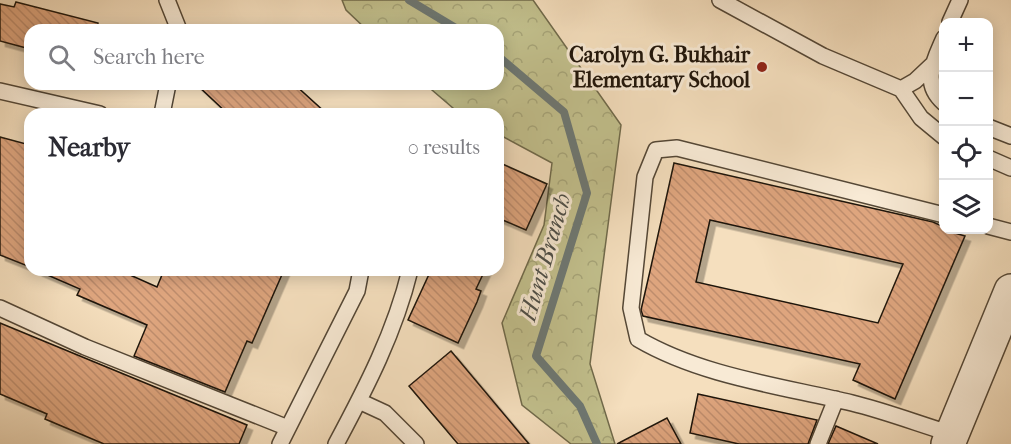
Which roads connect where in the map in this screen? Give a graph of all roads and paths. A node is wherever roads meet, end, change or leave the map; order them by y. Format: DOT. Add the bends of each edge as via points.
graph roads {
  1 [pos="167,0"];
  2 [pos="720,0"];
  3 [pos="960,0"];
  4 [pos="952,18"];
  5 [pos="177,24"];
  6 [pos="939,49"];
  7 [pos="932,65"];
  8 [pos="901,89"];
  9 [pos="167,90"];
  10 [pos="0,91"];
  11 [pos="939,99"];
  12 [pos="74,108"];
  13 [pos="163,108"];
  14 [pos="993,129"];
  15 [pos="939,133"];
  16 [pos="1011,136"];
  17 [pos="993,160"];
  18 [pos="1011,168"];
  19 [pos="939,214"];
  20 [pos="993,227"];
  21 [pos="1011,232"];
  22 [pos="360,276"];
  23 [pos="408,276"];
  24 [pos="1011,291"];
  25 [pos="0,308"];
  26 [pos="836,399"];
  27 [pos="359,401"];
  28 [pos="288,428"];
  29 [pos="950,439"];
  30 [pos="280,444"];
  31 [pos="336,444"];
  32 [pos="416,444"];
  33 [pos="818,444"];
  1 -- 5 [label="lane"];
  2 -- 8 [label="lane" via="823,56"];
  3 -- 4 [label="lane"];
  6 -- 7 [label="lane"];
  7 -- 8 [label="lane"];
  7 -- 11 [label="lane" via="930,81"];
  8 -- 15 [label="lane" via="921,118"];
  9 -- 13 [label="lane"];
  10 -- 12 [label="lane"];
  14 -- 16 [label="lane"];
  17 -- 18 [label="lane"];
  19 -- 26 [label="lane" via="677,148 656,150 645,177 631,308 638,339 665,355"];
  20 -- 21 [label="lane"];
  22 -- 28 [label="lane" via="357,291"];
  23 -- 27 [label="lane" via="393,327"];
  24 -- 29 [label="street"];
  25 -- 28 [label="lane" via="85,347"];
  26 -- 29 [label="lane"];
  26 -- 33 [label="lane"];
  27 -- 31 [label="lane"];
  27 -- 32 [label="lane" via="385,413"];
  28 -- 30 [label="lane"];
}
